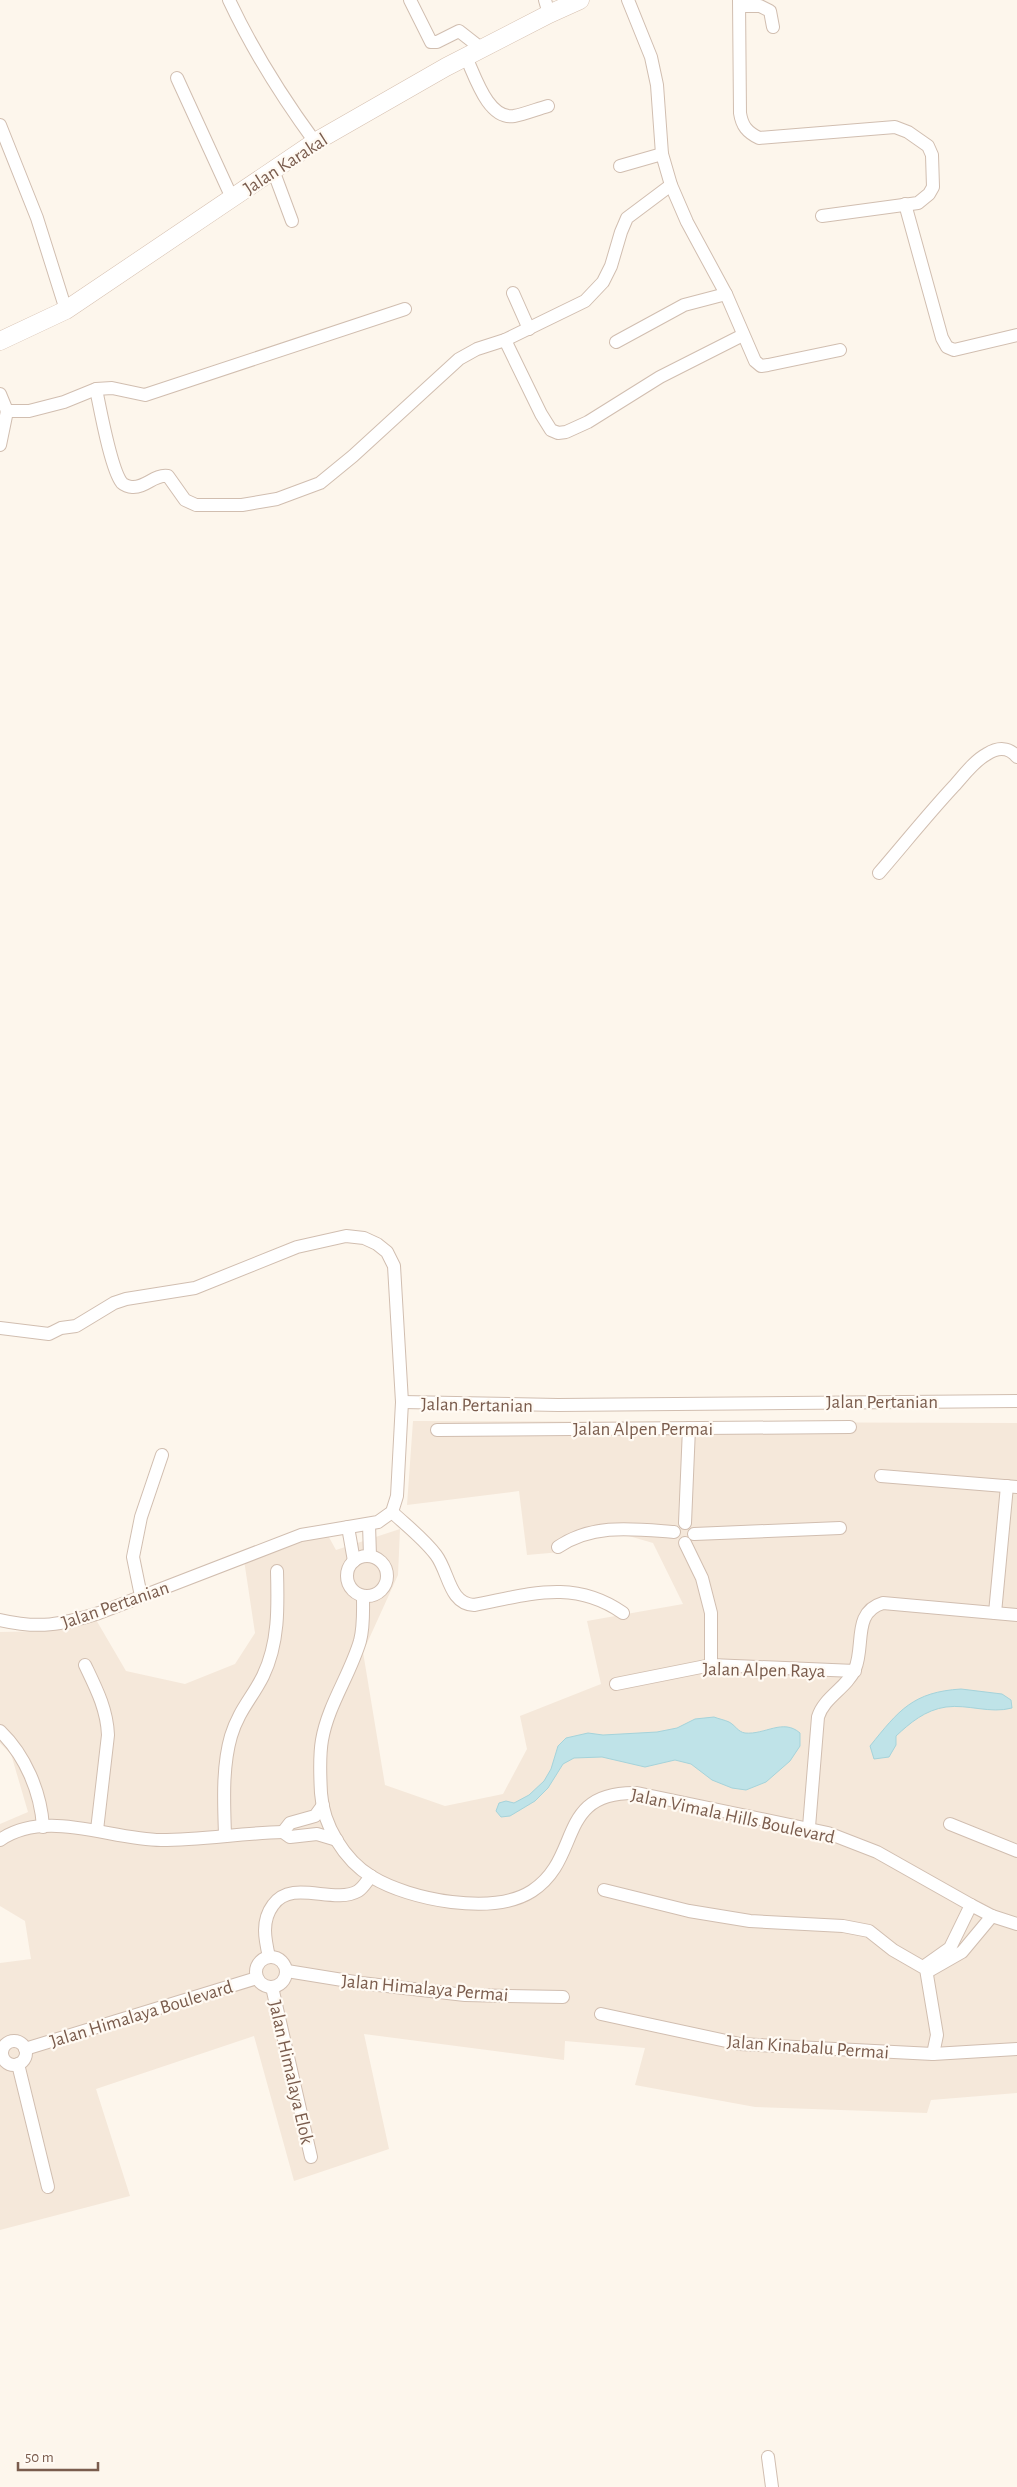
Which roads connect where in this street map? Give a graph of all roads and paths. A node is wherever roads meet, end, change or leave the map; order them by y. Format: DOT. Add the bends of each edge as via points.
graph roads {
  1 [pos="229,0"];
  2 [pos="410,0"];
  3 [pos="580,0"];
  4 [pos="628,0"];
  5 [pos="739,3"];
  6 [pos="547,7"];
  7 [pos="773,27"];
  8 [pos="482,48"];
  9 [pos="466,57"];
  10 [pos="177,78"];
  11 [pos="548,106"];
  12 [pos="0,125"];
  13 [pos="315,142"];
  14 [pos="662,154"];
  15 [pos="620,166"];
  16 [pos="273,170"];
  17 [pos="671,185"];
  18 [pos="232,198"];
  19 [pos="905,204"];
  20 [pos="822,216"];
  21 [pos="292,221"];
  22 [pos="513,293"];
  23 [pos="726,294"];
  24 [pos="405,309"];
  25 [pos="66,310"];
  26 [pos="529,329"];
  27 [pos="743,335"];
  28 [pos="1017,335"];
  29 [pos="505,340"];
  30 [pos="0,341"];
  31 [pos="616,342"];
  32 [pos="840,350"];
  33 [pos="96,389"];
  34 [pos="0,394"];
  35 [pos="7,411"];
  36 [pos="0,445"];
  37 [pos="1017,757"];
  38 [pos="879,873"];
  39 [pos="0,1328"];
  40 [pos="1017,1401"];
  41 [pos="402,1402"];
  42 [pos="850,1427"];
  43 [pos="689,1428"];
  44 [pos="436,1430"];
  45 [pos="162,1456"];
  46 [pos="881,1476"];
  47 [pos="1012,1487"];
  48 [pos="392,1512"];
  49 [pos="685,1523"];
  50 [pos="369,1524"];
  51 [pos="348,1527"];
  52 [pos="840,1528"];
  53 [pos="674,1532"];
  54 [pos="694,1534"];
  55 [pos="684,1543"];
  56 [pos="558,1547"];
  57 [pos="370,1556"];
  58 [pos="354,1561"];
  59 [pos="277,1572"];
  60 [pos="141,1596"];
  61 [pos="363,1596"];
  62 [pos="623,1613"];
  63 [pos="995,1614"];
  64 [pos="1017,1615"];
  65 [pos="0,1620"];
  66 [pos="85,1665"];
  67 [pos="711,1665"];
  68 [pos="855,1671"];
  69 [pos="616,1684"];
  70 [pos="0,1731"];
  71 [pos="323,1805"];
  72 [pos="950,1824"];
  73 [pos="44,1826"];
  74 [pos="809,1827"];
  75 [pos="97,1830"];
  76 [pos="283,1832"];
  77 [pos="225,1835"];
  78 [pos="0,1840"];
  79 [pos="338,1840"];
  80 [pos="1017,1851"];
  81 [pos="371,1876"];
  82 [pos="604,1890"];
  83 [pos="971,1905"];
  84 [pos="992,1916"];
  85 [pos="1017,1924"];
  86 [pos="269,1957"];
  87 [pos="926,1969"];
  88 [pos="287,1971"];
  89 [pos="257,1978"];
  90 [pos="272,1987"];
  91 [pos="563,1997"];
  92 [pos="601,2014"];
  93 [pos="1017,2048"];
  94 [pos="26,2050"];
  95 [pos="933,2054"];
  96 [pos="2,2056"];
  97 [pos="18,2064"];
  98 [pos="311,2156"];
  99 [pos="48,2187"];
  100 [pos="768,2457"];
  101 [pos="772,2487"];
  1 -- 13 [label="street" via="254,50"];
  2 -- 8 [label="street" via="431,42 458,31"];
  3 -- 6 [label="main road, Jalan Karakal"];
  4 -- 14 [label="street" via="653,66"];
  5 -- 7 [label="street" via="770,11"];
  5 -- 19 [label="street" via="740,113 748,132 759,138 895,127 908,132 928,146 932,155 933,187 924,200"];
  6 -- 8 [label="main road, Jalan Karakal"];
  8 -- 9 [label="main road, Jalan Karakal"];
  9 -- 11 [label="street" via="493,110 502,116 514,116"];
  9 -- 13 [label="main road, Jalan Karakal"];
  10 -- 18 [label="street"];
  12 -- 25 [label="street" via="37,218"];
  13 -- 16 [label="main road, Jalan Karakal"];
  14 -- 15 [label="street"];
  14 -- 17 [label="street"];
  16 -- 18 [label="main road, Jalan Karakal"];
  16 -- 21 [label="street"];
  17 -- 23 [label="street"];
  17 -- 26 [label="street" via="627,218 603,282 584,301"];
  18 -- 25 [label="main road, Jalan Karakal"];
  19 -- 20 [label="street"];
  19 -- 28 [label="street" via="947,347 954,350"];
  22 -- 26 [label="street"];
  23 -- 27 [label="street"];
  23 -- 31 [label="street" via="684,305"];
  24 -- 33 [label="street" via="145,395 112,388"];
  25 -- 30 [label="main road, Jalan Karakal"];
  26 -- 29 [label="street"];
  27 -- 29 [label="street" via="660,377 588,422 558,433 551,430 540,414"];
  27 -- 32 [label="street" via="755,362 761,366"];
  29 -- 33 [label="street" via="459,359 320,483 277,498 242,505 189,503 173,479 165,475 132,488 121,482"];
  33 -- 35 [label="street" via="29,411"];
  34 -- 35 [label="street"];
  35 -- 36 [label="street"];
  37 -- 38 [label="street" via="1009,749 986,754 934,806"];
  39 -- 41 [label="street" via="49,1334 76,1326 126,1299 195,1288 297,1247 346,1236 364,1238 387,1252 394,1266"];
  40 -- 41 [label="street, Jalan Pertanian" via="558,1405"];
  41 -- 48 [label="street, Jalan Pertanian" via="397,1496"];
  42 -- 43 [label="street, Jalan Alpen Permai"];
  43 -- 44 [label="street, Jalan Alpen Permai"];
  43 -- 49 [label="street"];
  45 -- 60 [label="street" via="141,1517 133,1557"];
  46 -- 47 [label="street"];
  47 -- 63 [label="street"];
  48 -- 50 [label="street, Jalan Pertanian"];
  48 -- 62 [label="street" via="436,1555 462,1603 474,1605 547,1591 564,1591 598,1598"];
  49 -- 53 [label="street" via="677,1526"];
  49 -- 54 [label="street" via="691,1526"];
  50 -- 51 [label="street, Jalan Pertanian"];
  50 -- 57 [label="street"];
  51 -- 58 [label="street"];
  51 -- 60 [label="street, Jalan Pertanian" via="301,1535"];
  52 -- 54 [label="street"];
  53 -- 55 [label="street" via="676,1540"];
  53 -- 56 [label="street" via="626,1528 600,1530 581,1534"];
  54 -- 55 [label="street"];
  55 -- 67 [label="street" via="702,1578 711,1613"];
  57 -- 58 [label="street"];
  57 -- 61 [label="street" via="383,1565 385,1581 380,1591"];
  58 -- 61 [label="street" via="348,1570 348,1582"];
  59 -- 77 [label="street" via="277,1618 271,1656 263,1678 240,1712 230,1739 224,1799"];
  60 -- 65 [label="street, Jalan Pertanian" via="58,1625 31,1626"];
  61 -- 71 [label="street, Jalan Vimala Hills Boulevard" via="360,1641 322,1738"];
  63 -- 64 [label="street"];
  63 -- 68 [label="street" via="876,1605 863,1619"];
  66 -- 75 [label="street" via="104,1705 107,1720"];
  67 -- 68 [label="street, Jalan Alpen Raya"];
  67 -- 69 [label="street, Jalan Alpen Raya"];
  68 -- 74 [label="street" via="820,1709"];
  70 -- 73 [label="street" via="15,1746 37,1792"];
  71 -- 76 [label="street" via="315,1816 290,1823"];
  71 -- 79 [label="street, Jalan Vimala Hills Boulevard" via="329,1827"];
  72 -- 80 [label="street"];
  73 -- 75 [label="street"];
  73 -- 78 [label="street"];
  74 -- 81 [label="street, Jalan Vimala Hills Boulevard" via="650,1795 623,1793 600,1797 591,1803 574,1823 562,1855 546,1878 533,1890 502,1902 480,1904 438,1898 406,1891"];
  74 -- 83 [label="street, Jalan Vimala Hills Boulevard" via="859,1843"];
  75 -- 77 [label="street" via="136,1839"];
  76 -- 77 [label="street"];
  76 -- 79 [label="street" via="290,1837 317,1834"];
  79 -- 81 [label="street, Jalan Vimala Hills Boulevard" via="346,1854"];
  81 -- 86 [label="street" via="358,1891 333,1895 293,1893 277,1900 268,1912 264,1929"];
  82 -- 87 [label="street" via="733,1918 843,1926 869,1931"];
  83 -- 84 [label="street, Jalan Vimala Hills Boulevard"];
  83 -- 87 [label="street" via="950,1948"];
  84 -- 85 [label="street, Jalan Vimala Hills Boulevard"];
  84 -- 87 [label="street" via="962,1952"];
  86 -- 88 [label="street" via="283,1962"];
  86 -- 89 [label="street" via="257,1967"];
  87 -- 95 [label="street" via="936,2035"];
  88 -- 90 [label="street" via="284,1981"];
  88 -- 91 [label="street, Jalan Himalaya Permai" via="465,1995"];
  89 -- 90 [label="street" via="263,1985"];
  89 -- 94 [label="street, Jalan Himalaya Boulevard"];
  90 -- 98 [label="street, Jalan Himalaya Elok"];
  92 -- 95 [label="street, Jalan Kinabalu Permai" via="740,2044"];
  93 -- 95 [label="street, Jalan Kinabalu Permai"];
  94 -- 96 [label="street" via="20,2043 11,2042 4,2047"];
  94 -- 97 [label="street" via="25,2058"];
  96 -- 97 [label="street" via="9,2063"];
  97 -- 99 [label="street"];
  100 -- 101 [label="street"];
}
